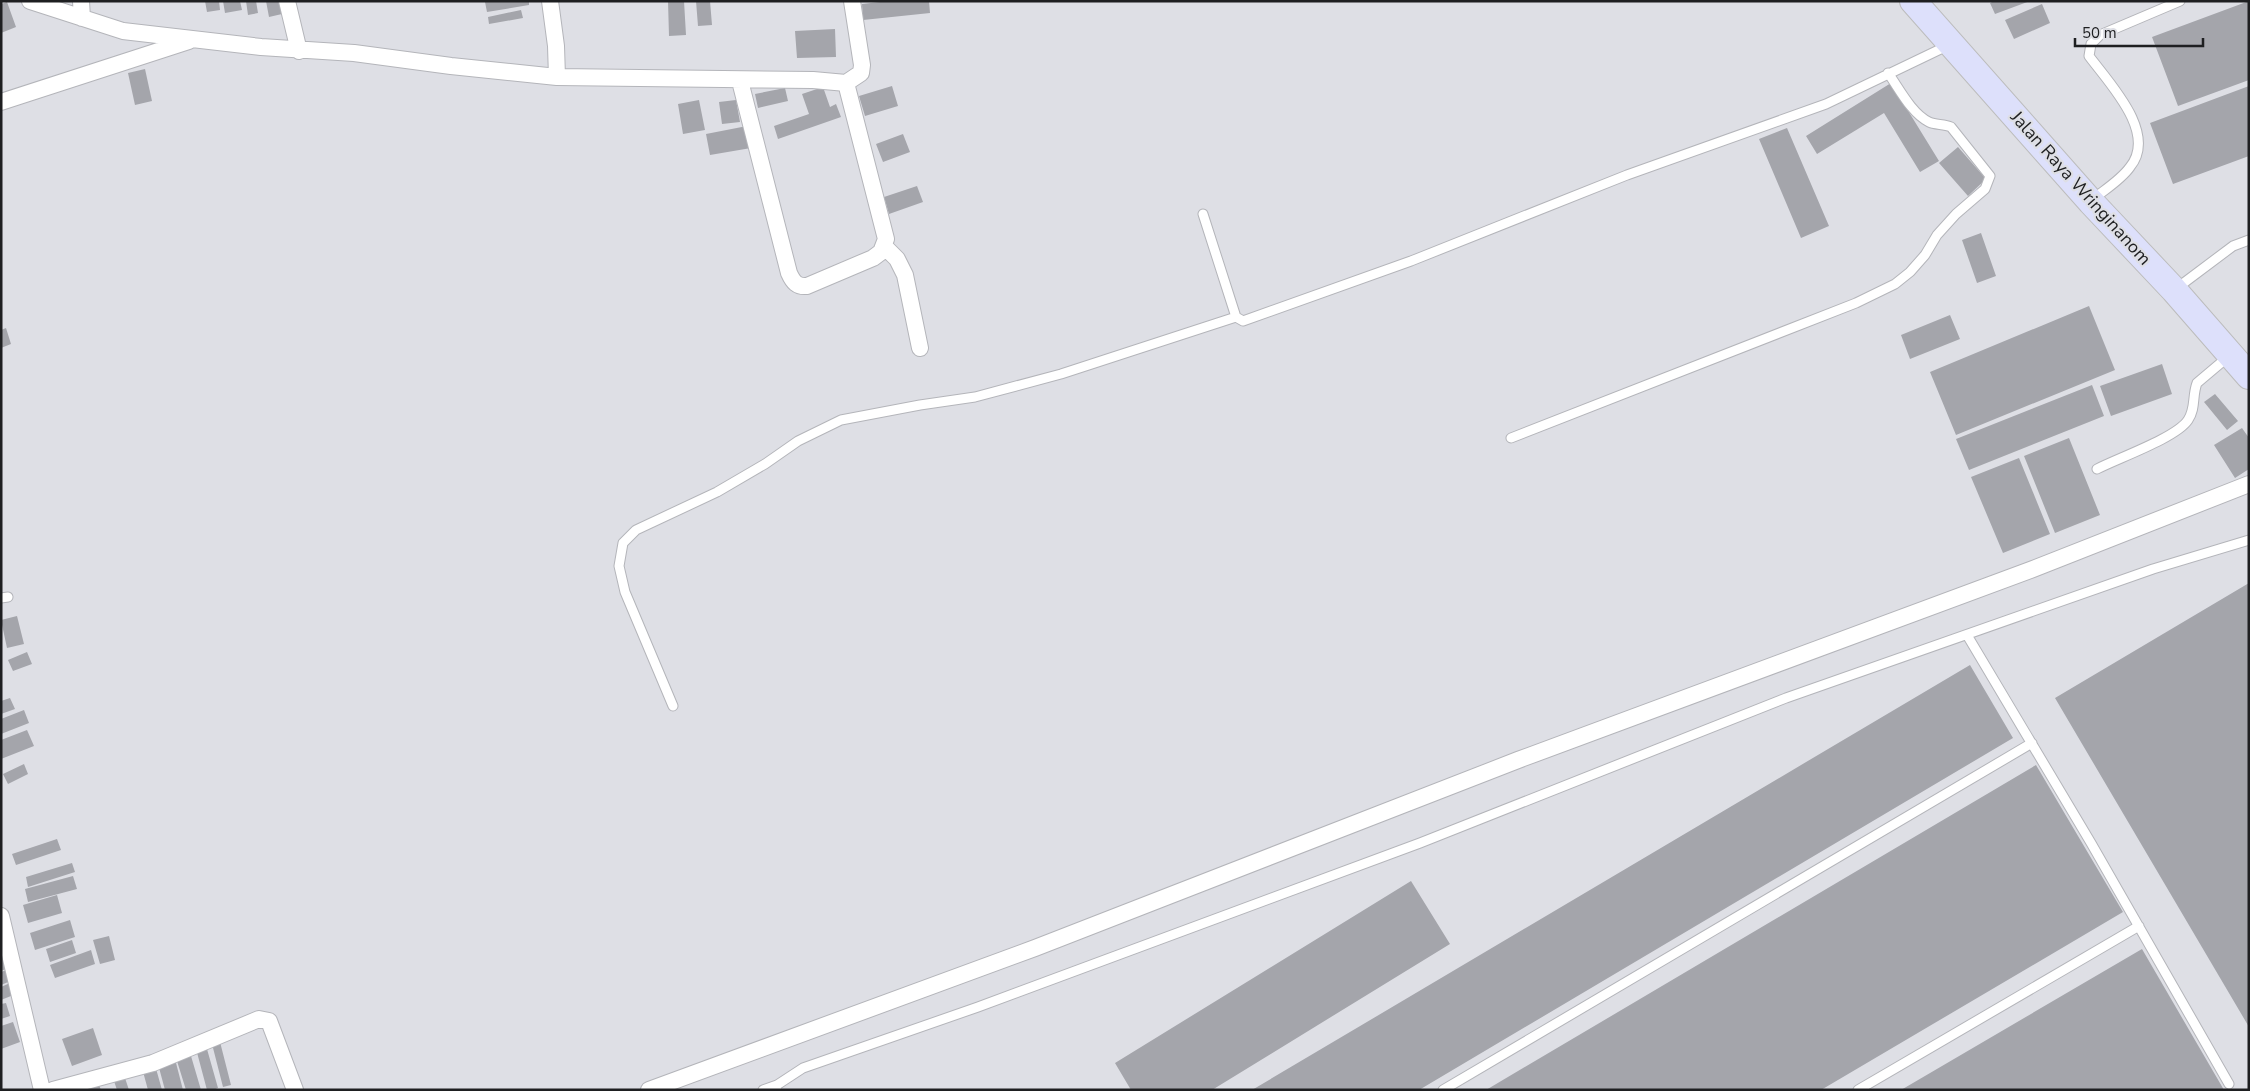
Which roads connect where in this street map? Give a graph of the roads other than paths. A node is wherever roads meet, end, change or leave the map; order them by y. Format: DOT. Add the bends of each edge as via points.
graph roads {
  1 [pos="30,1"];
  2 [pos="80,1"];
  3 [pos="287,1"];
  4 [pos="550,1"];
  5 [pos="852,1"];
  6 [pos="1913,1"];
  7 [pos="2180,1"];
  8 [pos="82,18"];
  9 [pos="196,39"];
  10 [pos="1951,44"];
  11 [pos="299,51"];
  12 [pos="1888,73"];
  13 [pos="557,77"];
  14 [pos="740,81"];
  15 [pos="846,83"];
  16 [pos="1,102"];
  17 [pos="2099,194"];
  18 [pos="1203,214"];
  19 [pos="2249,240"];
  20 [pos="884,246"];
  21 [pos="2183,284"];
  22 [pos="1236,317"];
  23 [pos="920,348"];
  24 [pos="2231,355"];
  25 [pos="2249,376"];
  26 [pos="1511,438"];
  27 [pos="2097,468"];
  28 [pos="2249,484"];
  29 [pos="2249,540"];
  30 [pos="1967,636"];
  31 [pos="673,706"];
  32 [pos="2032,743"];
  33 [pos="1,916"];
  34 [pos="2139,926"];
  35 [pos="2229,1084"];
  36 [pos="776,1087"];
  37 [pos="42,1090"];
  38 [pos="53,1090"];
  39 [pos="295,1090"];
  40 [pos="649,1090"];
  41 [pos="763,1090"];
  42 [pos="1443,1090"];
  43 [pos="1858,1090"];
  1 -- 8 [label="street"];
  2 -- 8 [label="street"];
  3 -- 11 [label="street"];
  4 -- 13 [label="street"];
  5 -- 15 [label="street" via="862,65 861,73"];
  6 -- 10 [label="main road, Jalan Raya Wringinanom"];
  7 -- 17 [label="lane" via="2100,35 2091,44 2089,56 2133,118 2139,136 2136,156 2127,171"];
  8 -- 9 [label="street" via="123,31"];
  9 -- 11 [label="street"];
  9 -- 16 [label="street"];
  10 -- 12 [label="lane"];
  10 -- 17 [label="main road, Jalan Raya Wringinanom"];
  11 -- 13 [label="street" via="354,53"];
  12 -- 22 [label="lane" via="1826,104 1627,175 1411,261 1243,322"];
  12 -- 26 [label="lane" via="1922,118 1932,124 1942,123 1951,127 1990,176 1985,188 1936,235 1910,272 1895,284 1856,303"];
  13 -- 14 [label="street"];
  14 -- 15 [label="street"];
  14 -- 20 [label="street" via="792,280 797,285 807,286 873,258"];
  15 -- 20 [label="street" via="885,232"];
  17 -- 21 [label="main road, Jalan Raya Wringinanom"];
  18 -- 22 [label="lane"];
  19 -- 21 [label="lane" via="2233,246"];
  20 -- 23 [label="street" via="897,259 905,275"];
  21 -- 24 [label="main road, Jalan Raya Wringinanom"];
  22 -- 31 [label="lane" via="1061,374 975,397 841,420 798,441 717,492 636,530 623,543 619,566 625,592"];
  24 -- 25 [label="main road, Jalan Raya Wringinanom"];
  24 -- 27 [label="lane" via="2197,383 2194,408 2188,421 2177,432"];
  28 -- 40 [label="street" via="2033,569 1518,760 1035,948"];
  29 -- 30 [label="lane" via="2153,569"];
  30 -- 32 [label="lane"];
  30 -- 36 [label="lane" via="1786,698 1411,846 978,1007 803,1068"];
  32 -- 34 [label="lane"];
  32 -- 42 [label="lane"];
  33 -- 37 [label="street"];
  34 -- 35 [label="lane"];
  34 -- 43 [label="lane"];
  36 -- 41 [label="lane"];
  38 -- 39 [label="street" via="152,1063 259,1019 269,1021"];
}
